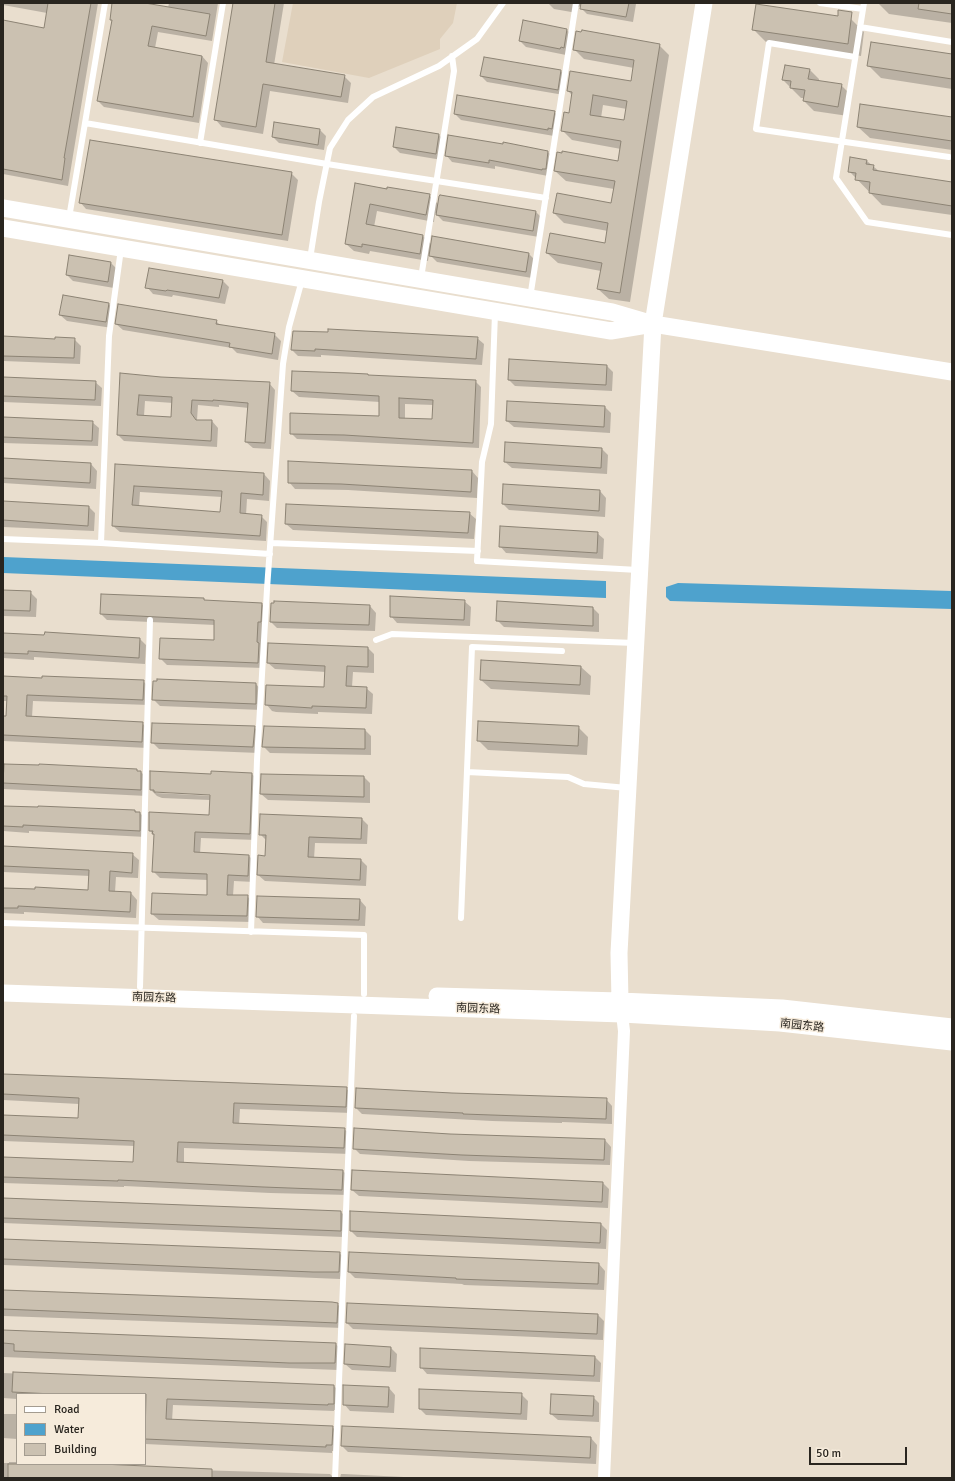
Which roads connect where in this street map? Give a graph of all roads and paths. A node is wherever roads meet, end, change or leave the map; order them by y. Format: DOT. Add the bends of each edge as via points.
graph roads {
  1 [pos="105,3"];
  2 [pos="223,3"];
  3 [pos="503,3"];
  4 [pos="576,3"];
  5 [pos="704,3"];
  6 [pos="820,3"];
  7 [pos="863,6"];
  8 [pos="860,27"];
  9 [pos="952,42"];
  10 [pos="452,56"];
  11 [pos="855,57"];
  12 [pos="85,123"];
  13 [pos="842,142"];
  14 [pos="200,143"];
  15 [pos="949,157"];
  16 [pos="327,164"];
  17 [pos="437,182"];
  18 [pos="546,198"];
  19 [pos="3,208"];
  20 [pos="69,219"];
  21 [pos="3,228"];
  22 [pos="952,235"];
  23 [pos="121,248"];
  24 [pos="310,260"];
  25 [pos="302,278"];
  26 [pos="421,279"];
  27 [pos="530,298"];
  28 [pos="495,311"];
  29 [pos="653,324"];
  30 [pos="952,372"];
  31 [pos="3,539"];
  32 [pos="101,543"];
  33 [pos="271,543"];
  34 [pos="478,551"];
  35 [pos="270,554"];
  36 [pos="640,570"];
  37 [pos="150,620"];
  38 [pos="376,640"];
  39 [pos="636,643"];
  40 [pos="562,651"];
  41 [pos="467,772"];
  42 [pos="628,788"];
  43 [pos="461,918"];
  44 [pos="3,923"];
  45 [pos="141,928"];
  46 [pos="251,932"];
  47 [pos="3,982"];
  48 [pos="140,987"];
  49 [pos="3,993"];
  50 [pos="364,994"];
  51 [pos="621,1008"];
  52 [pos="354,1016"];
  53 [pos="952,1027"];
  54 [pos="952,1042"];
  55 [pos="335,1478"];
  56 [pos="604,1478"];
  1 -- 12 [label="lane"];
  2 -- 14 [label="lane"];
  3 -- 10 [label="lane" via="477,39"];
  4 -- 18 [label="lane"];
  5 -- 29 [label="street"];
  6 -- 7 [label="lane"];
  7 -- 8 [label="lane"];
  8 -- 9 [label="lane"];
  8 -- 11 [label="lane"];
  10 -- 16 [label="lane" via="439,66 373,97 348,120 330,148"];
  10 -- 17 [label="lane" via="454,71"];
  11 -- 13 [label="lane"];
  11 -- 13 [label="lane" via="768,44 756,128"];
  12 -- 14 [label="lane"];
  12 -- 20 [label="lane"];
  13 -- 15 [label="lane"];
  13 -- 22 [label="lane" via="836,178 867,222"];
  14 -- 16 [label="lane"];
  16 -- 17 [label="lane"];
  16 -- 24 [label="lane"];
  17 -- 18 [label="lane"];
  17 -- 26 [label="lane"];
  18 -- 27 [label="lane"];
  19 -- 20 [label="street"];
  20 -- 24 [label="street"];
  21 -- 23 [label="street"];
  23 -- 25 [label="street"];
  23 -- 32 [label="lane" via="109,336"];
  24 -- 25 [label="street"];
  24 -- 26 [label="street"];
  25 -- 28 [label="street"];
  25 -- 33 [label="lane" via="289,327 283,364"];
  26 -- 27 [label="street"];
  27 -- 29 [label="street" via="612,312"];
  28 -- 29 [label="street" via="611,331"];
  28 -- 34 [label="lane" via="491,424 482,462"];
  29 -- 30 [label="street"];
  29 -- 36 [label="street"];
  31 -- 32 [label="lane"];
  32 -- 35 [label="lane"];
  33 -- 34 [label="lane"];
  33 -- 35 [label="lane"];
  34 -- 36 [label="lane" via="477,561"];
  35 -- 46 [label="lane" via="257,760"];
  36 -- 39 [label="street"];
  37 -- 45 [label="lane"];
  38 -- 39 [label="lane" via="392,634"];
  39 -- 42 [label="street"];
  40 -- 41 [label="lane" via="472,647"];
  41 -- 42 [label="lane" via="568,777 584,784"];
  41 -- 43 [label="lane"];
  42 -- 51 [label="street" via="620,954"];
  44 -- 45 [label="lane"];
  45 -- 46 [label="lane"];
  45 -- 48 [label="lane"];
  46 -- 50 [label="lane" via="364,936"];
  47 -- 48 [label="street, 南园东路"];
  48 -- 50 [label="street, 南园东路"];
  49 -- 51 [label="street, 南园东路"];
  50 -- 51 [label="street, 南园东路"];
  51 -- 53 [label="street, 南园东路" via="782,1008"];
  51 -- 54 [label="street, 南园东路"];
  51 -- 56 [label="street" via="624,1039"];
  52 -- 55 [label="lane"];
}
